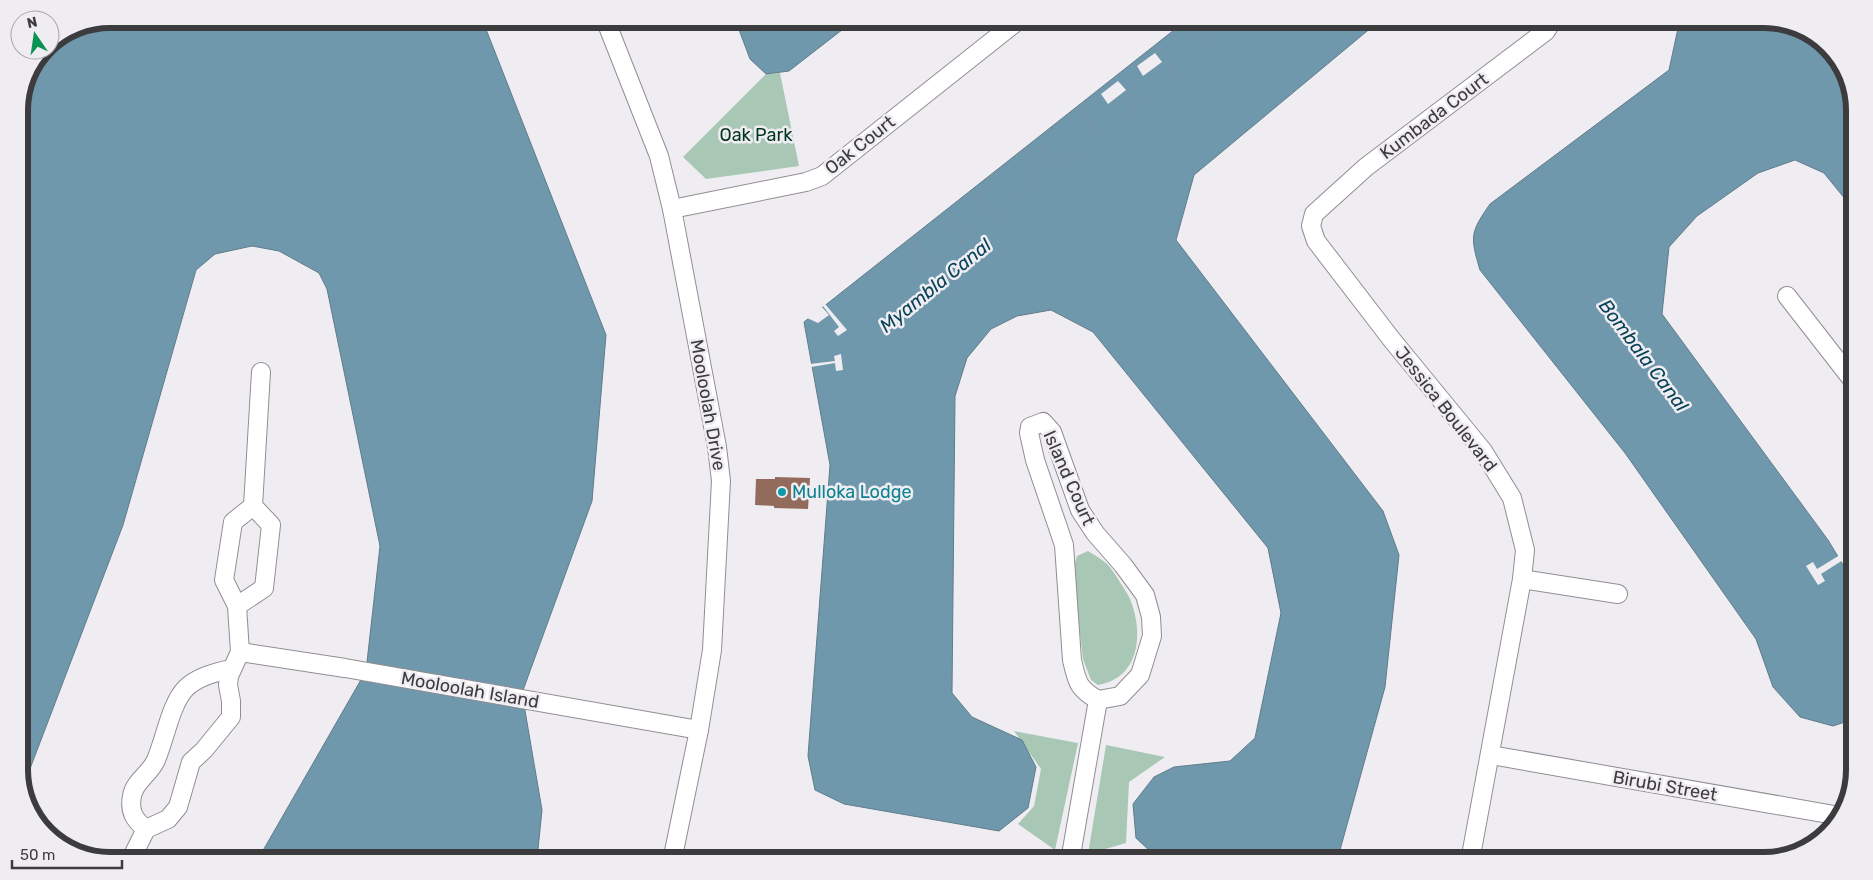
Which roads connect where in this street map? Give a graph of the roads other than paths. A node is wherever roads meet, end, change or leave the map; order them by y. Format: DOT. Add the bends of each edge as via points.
graph roads {
  1 [pos="609,28"];
  2 [pos="1009,28"];
  3 [pos="1548,28"];
  4 [pos="672,209"];
  5 [pos="1314,214"];
  6 [pos="1787,296"];
  7 [pos="1845,371"];
  8 [pos="260,372"];
  9 [pos="253,506"];
  10 [pos="1095,534"];
  11 [pos="1064,545"];
  12 [pos="1522,579"];
  13 [pos="1618,594"];
  14 [pos="238,606"];
  15 [pos="240,652"];
  16 [pos="231,669"];
  17 [pos="1098,700"];
  18 [pos="699,730"];
  19 [pos="1490,755"];
  20 [pos="1832,815"];
  21 [pos="146,829"];
  22 [pos="134,852"];
  23 [pos="674,852"];
  24 [pos="1072,852"];
  25 [pos="1472,852"];
  1 -- 4 [label="street, Mooloolah Drive" via="659,156"];
  2 -- 4 [label="street, Oak Court" via="822,176"];
  3 -- 5 [label="street, Kumbada Court" via="1366,167"];
  4 -- 18 [label="street, Mooloolah Drive" via="721,481 712,650"];
  5 -- 12 [label="street, Jessica Boulevard" via="1311,226 1316,241 1483,451 1512,498 1525,550"];
  6 -- 7 [label="street"];
  8 -- 9 [label="street"];
  9 -- 14 [label="street" via="234,522 224,580"];
  9 -- 14 [label="street" via="271,525 264,588"];
  10 -- 11 [label="street"];
  10 -- 11 [label="street, Island Court" via="1080,510 1050,428 1044,422 1030,427 1029,433"];
  10 -- 17 [label="street, Island Court" via="1145,596 1152,636 1140,675 1120,696"];
  11 -- 17 [label="street, Island Court" via="1075,675 1084,692"];
  12 -- 13 [label="street"];
  12 -- 19 [label="street, Jessica Boulevard"];
  14 -- 15 [label="street"];
  15 -- 16 [label="street"];
  15 -- 18 [label="street, Mooloolah Island"];
  16 -- 21 [label="street" via="228,685 231,717 191,762 178,807 168,819"];
  16 -- 21 [label="street" via="201,678 186,688 176,701 154,763 136,784 132,794 132,814"];
  17 -- 24 [label="street"];
  18 -- 23 [label="street, Mooloolah Drive"];
  19 -- 20 [label="street, Birubi Street"];
  19 -- 25 [label="street, Jessica Boulevard"];
  21 -- 22 [label="street"];
}
